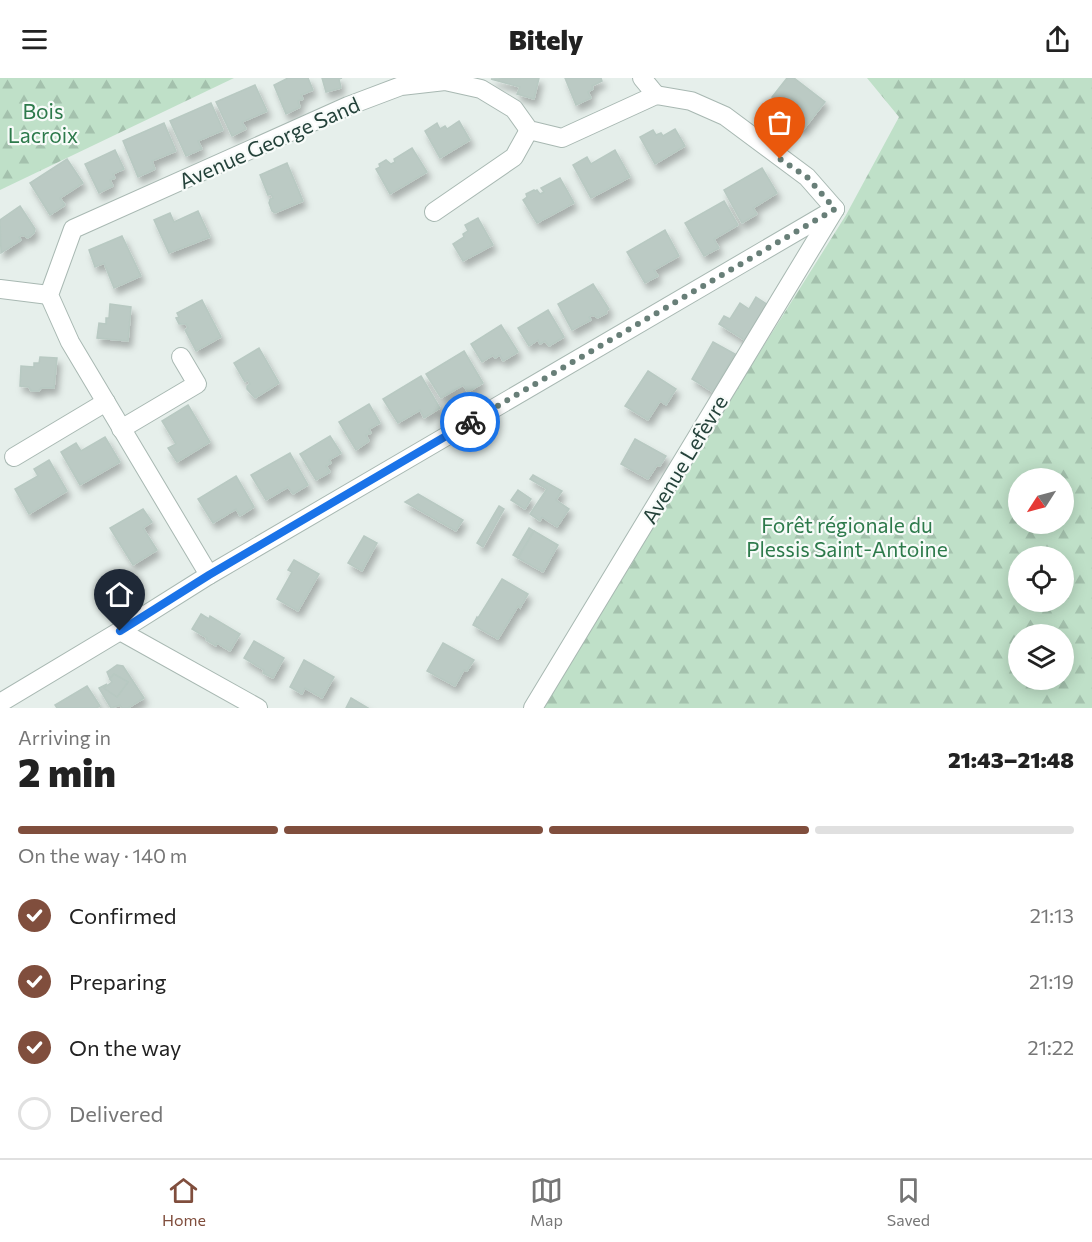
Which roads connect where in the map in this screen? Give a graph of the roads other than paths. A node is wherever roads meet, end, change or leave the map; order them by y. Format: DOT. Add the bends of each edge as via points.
graph roads {
  1 [pos="642,78"];
  2 [pos="656,95"];
  3 [pos="529,130"];
  4 [pos="835,209"];
  5 [pos="434,212"];
  6 [pos="0,289"];
  7 [pos="49,295"];
  8 [pos="181,357"];
  9 [pos="106,402"];
  10 [pos="121,429"];
  11 [pos="14,457"];
  12 [pos="209,575"];
  13 [pos="120,631"];
  14 [pos="0,703"];
  15 [pos="258,708"];
  16 [pos="533,708"];
  1 -- 2 [label="street"];
  2 -- 3 [label="street" via="562,138"];
  2 -- 4 [label="street" via="691,101 724,116 807,177"];
  3 -- 5 [label="street" via="514,157"];
  3 -- 7 [label="street, Avenue George Sand" via="514,109 481,89 446,81 401,86 73,229"];
  4 -- 12 [label="street"];
  4 -- 16 [label="street, Avenue Lefèvre"];
  6 -- 7 [label="street"];
  7 -- 9 [label="street" via="70,342"];
  8 -- 10 [label="street" via="197,384"];
  9 -- 10 [label="street"];
  9 -- 11 [label="street"];
  10 -- 12 [label="street"];
  12 -- 13 [label="street"];
  13 -- 14 [label="street"];
  13 -- 15 [label="street"];
}
